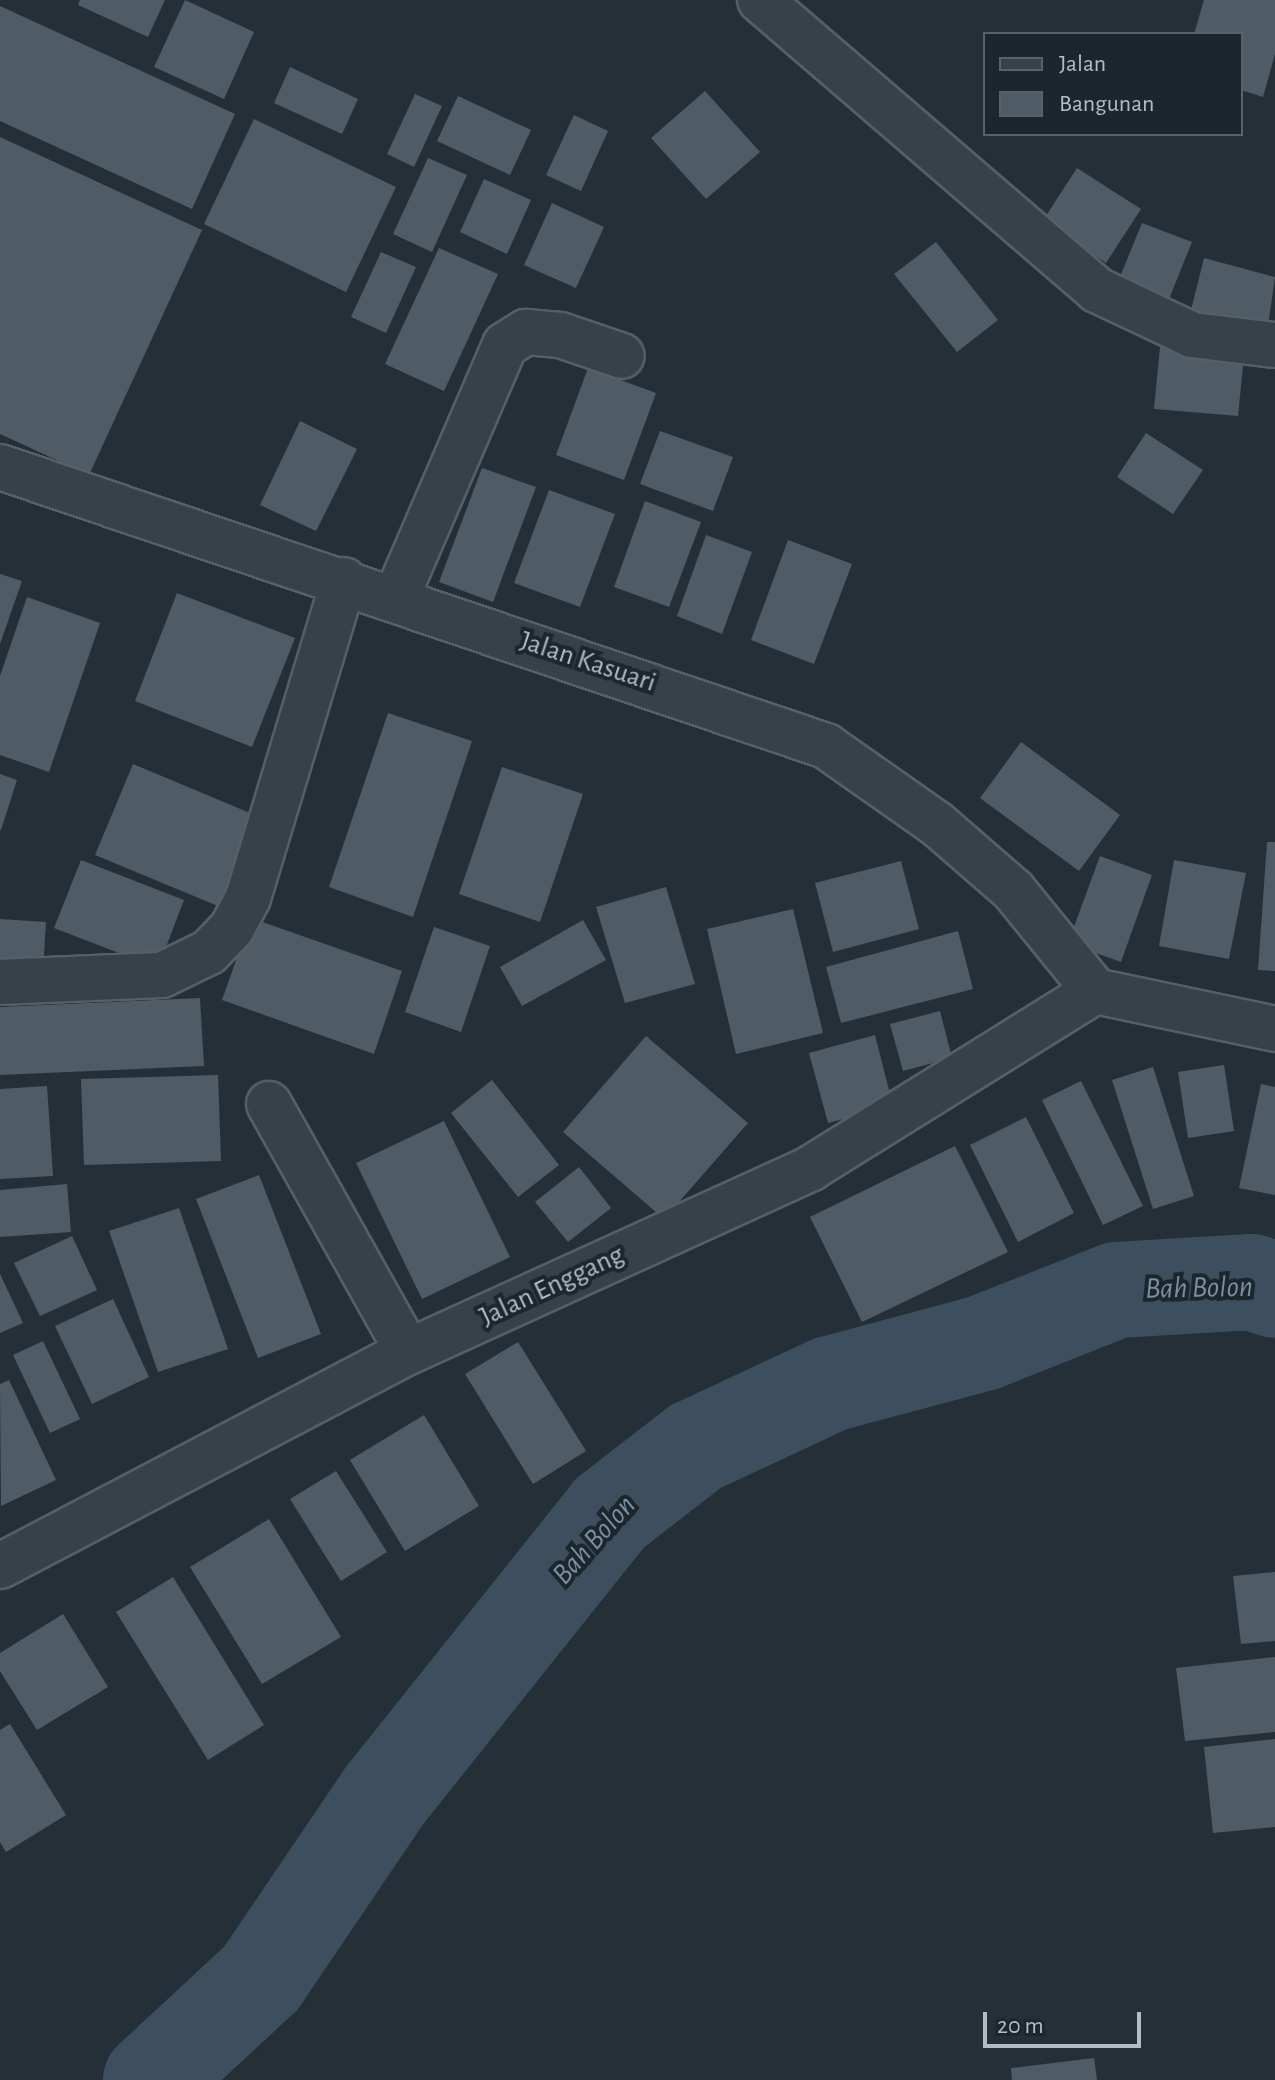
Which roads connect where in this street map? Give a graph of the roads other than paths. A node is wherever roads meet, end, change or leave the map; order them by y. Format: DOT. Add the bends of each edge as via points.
graph roads {
  1 [pos="760,0"];
  2 [pos="1275,345"];
  3 [pos="622,356"];
  4 [pos="0,467"];
  5 [pos="344,580"];
  6 [pos="396,598"];
  7 [pos="0,982"];
  8 [pos="1095,991"];
  9 [pos="1275,1029"];
  10 [pos="269,1104"];
  11 [pos="408,1352"];
  12 [pos="0,1566"];
  1 -- 2 [label="street" via="1097,290 1192,335"];
  3 -- 6 [label="street" via="560,335 526,332 505,345"];
  4 -- 5 [label="street, Jalan Kasuari"];
  5 -- 6 [label="street, Jalan Kasuari"];
  5 -- 7 [label="street" via="248,898 232,928 209,952 162,975"];
  6 -- 8 [label="street, Jalan Kasuari" via="826,746 937,824 1013,890"];
  8 -- 9 [label="street"];
  8 -- 11 [label="street, Jalan Enggang" via="811,1168"];
  10 -- 11 [label="street"];
  11 -- 12 [label="street, Jalan Enggang"];
}
